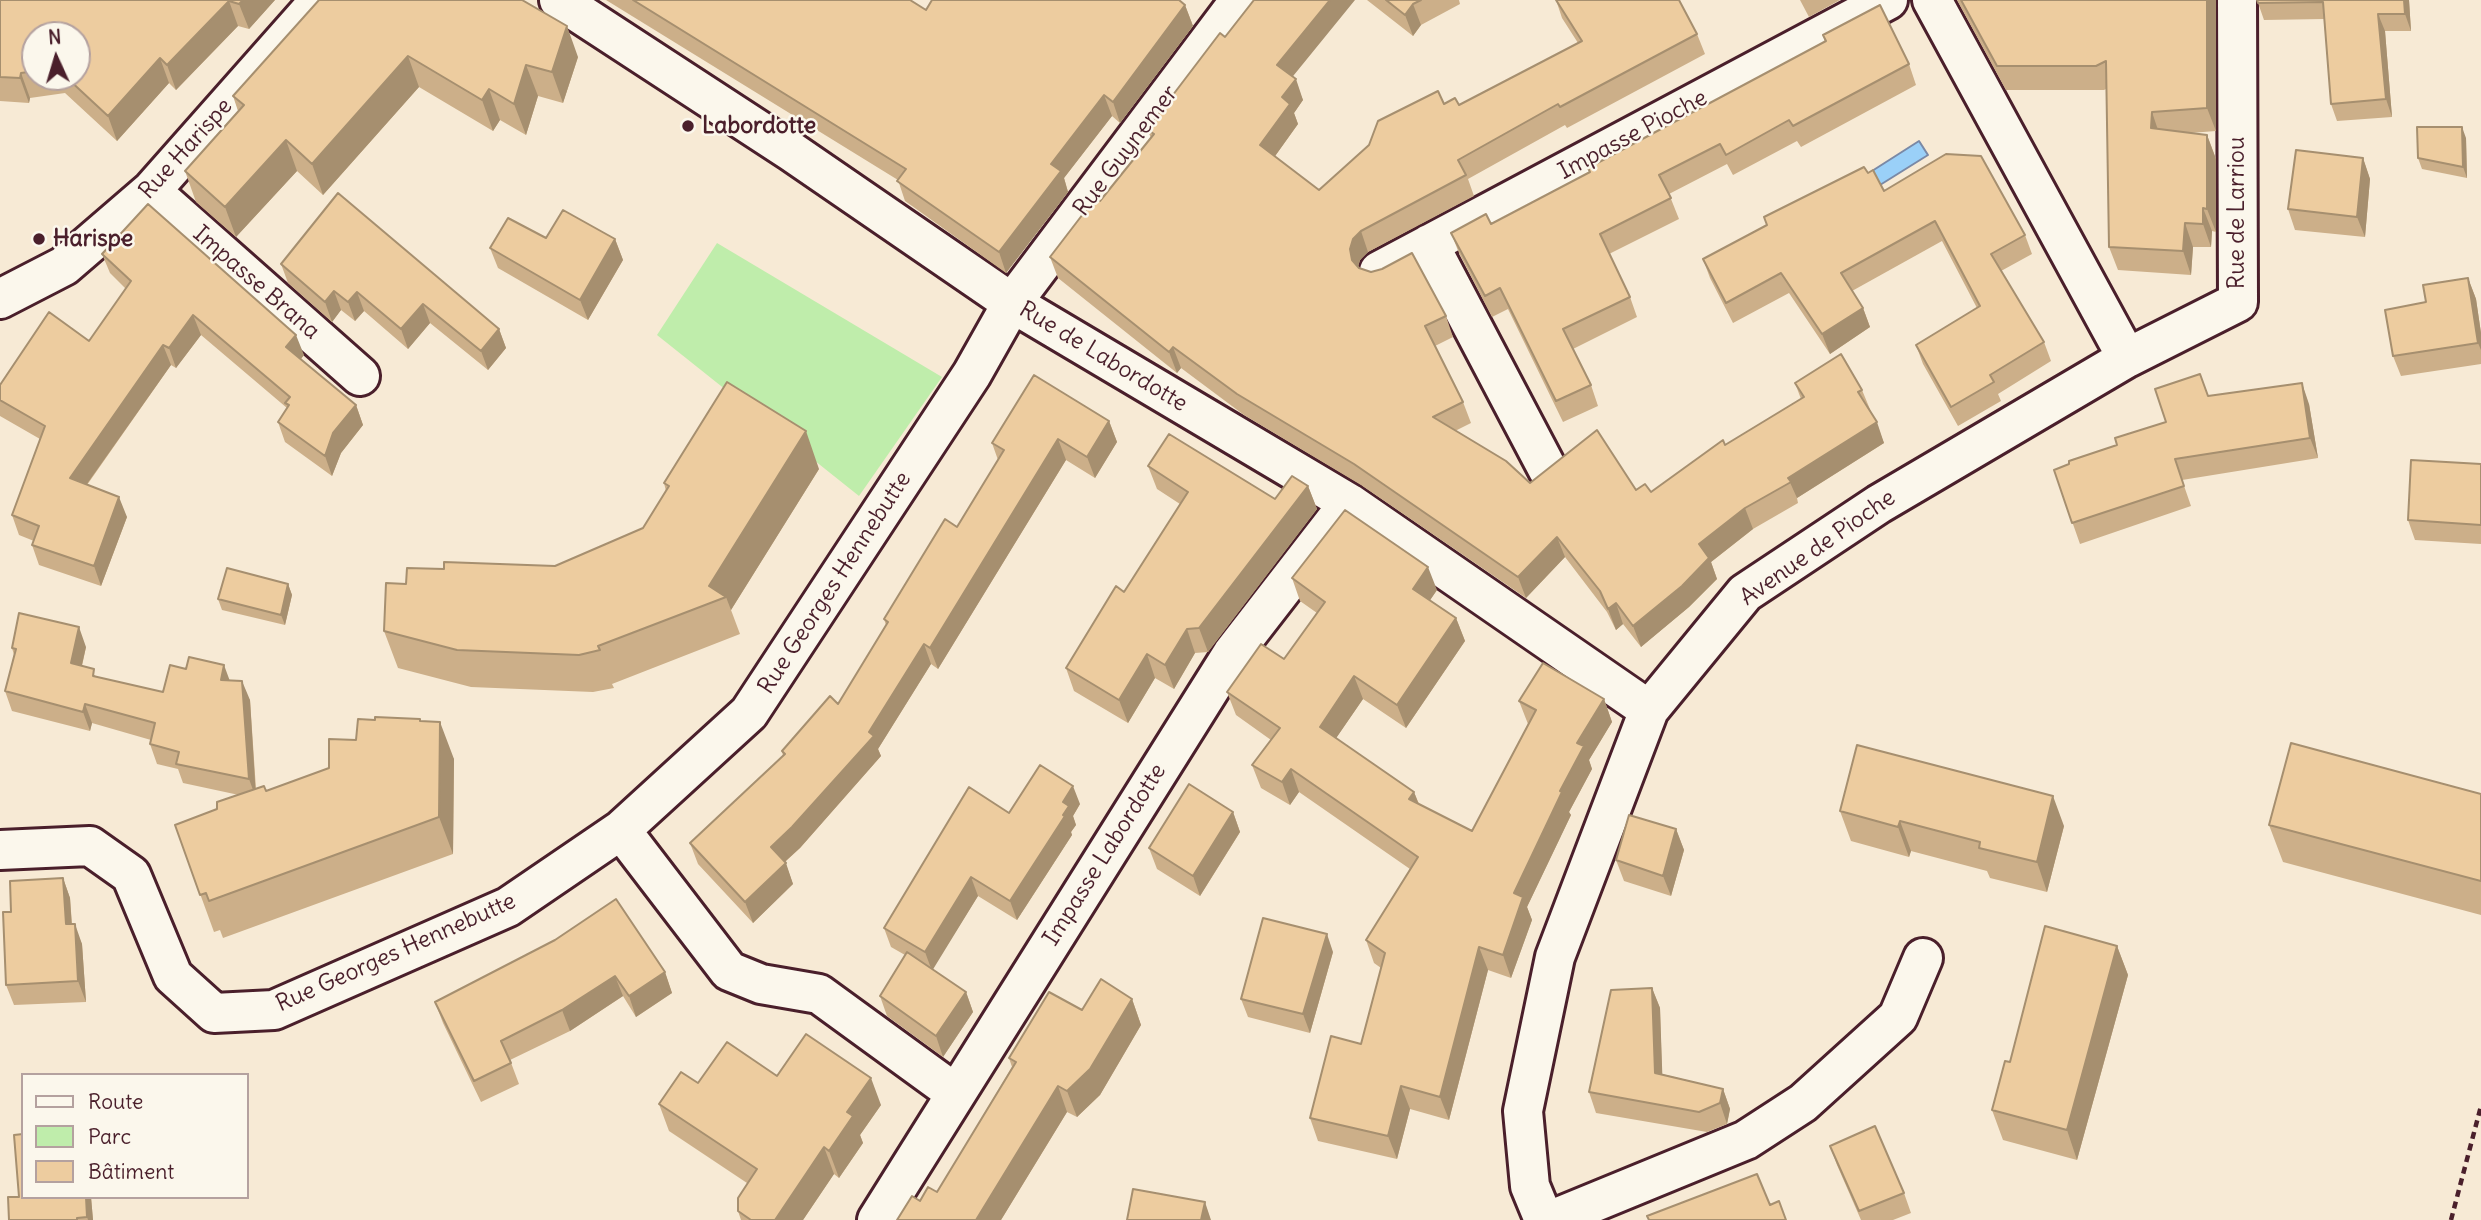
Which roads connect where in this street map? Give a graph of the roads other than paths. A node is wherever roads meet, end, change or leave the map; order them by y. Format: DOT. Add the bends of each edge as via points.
graph roads {
  1 [pos="320,0"];
  2 [pos="559,0"];
  3 [pos="1240,0"];
  4 [pos="1888,0"];
  5 [pos="1932,0"];
  6 [pos="2237,0"];
  7 [pos="151,191"];
  8 [pos="1429,244"];
  9 [pos="1379,271"];
  10 [pos="0,299"];
  11 [pos="1012,303"];
  12 [pos="2127,358"];
  13 [pos="360,376"];
  14 [pos="1548,470"];
  15 [pos="1349,503"];
  16 [pos="1649,710"];
  17 [pos="621,830"];
  18 [pos="0,850"];
  19 [pos="1923,958"];
  20 [pos="955,1093"];
  21 [pos="877,1220"];
  22 [pos="1544,1220"];
  23 [pos="1551,1220"];
  1 -- 7 [label="street, Rue Harispe"];
  2 -- 11 [label="street, Rue de Labordotte"];
  3 -- 11 [label="street, Rue Guynemer"];
  4 -- 8 [label="street, Impasse Pioche"];
  5 -- 12 [label="street"];
  6 -- 12 [label="street, Rue de Larriou" via="2238,302"];
  7 -- 10 [label="street, Rue Harispe" via="64,266"];
  7 -- 13 [label="street, Impasse Brana"];
  8 -- 9 [label="street, Impasse Pioche"];
  8 -- 14 [label="street"];
  11 -- 15 [label="street, Rue de Labordotte"];
  11 -- 17 [label="street, Rue Georges Hennebutte" via="972,374 750,713"];
  12 -- 16 [label="street, Avenue de Pioche" via="1879,504 1745,593"];
  15 -- 16 [label="street, Rue de Labordotte"];
  15 -- 20 [label="street, Impasse Labordotte" via="1232,654"];
  16 -- 22 [label="street, Avenue de Pioche" via="1555,957 1523,1111 1530,1186"];
  17 -- 18 [label="street, Rue Georges Hennebutte" via="508,908 274,1010 214,1013 173,976 131,875 90,846"];
  17 -- 20 [label="street" via="729,971 761,984 819,994"];
  19 -- 23 [label="street" via="1898,1017 1803,1102 1745,1140"];
  20 -- 21 [label="street, Impasse Labordotte"];
}
